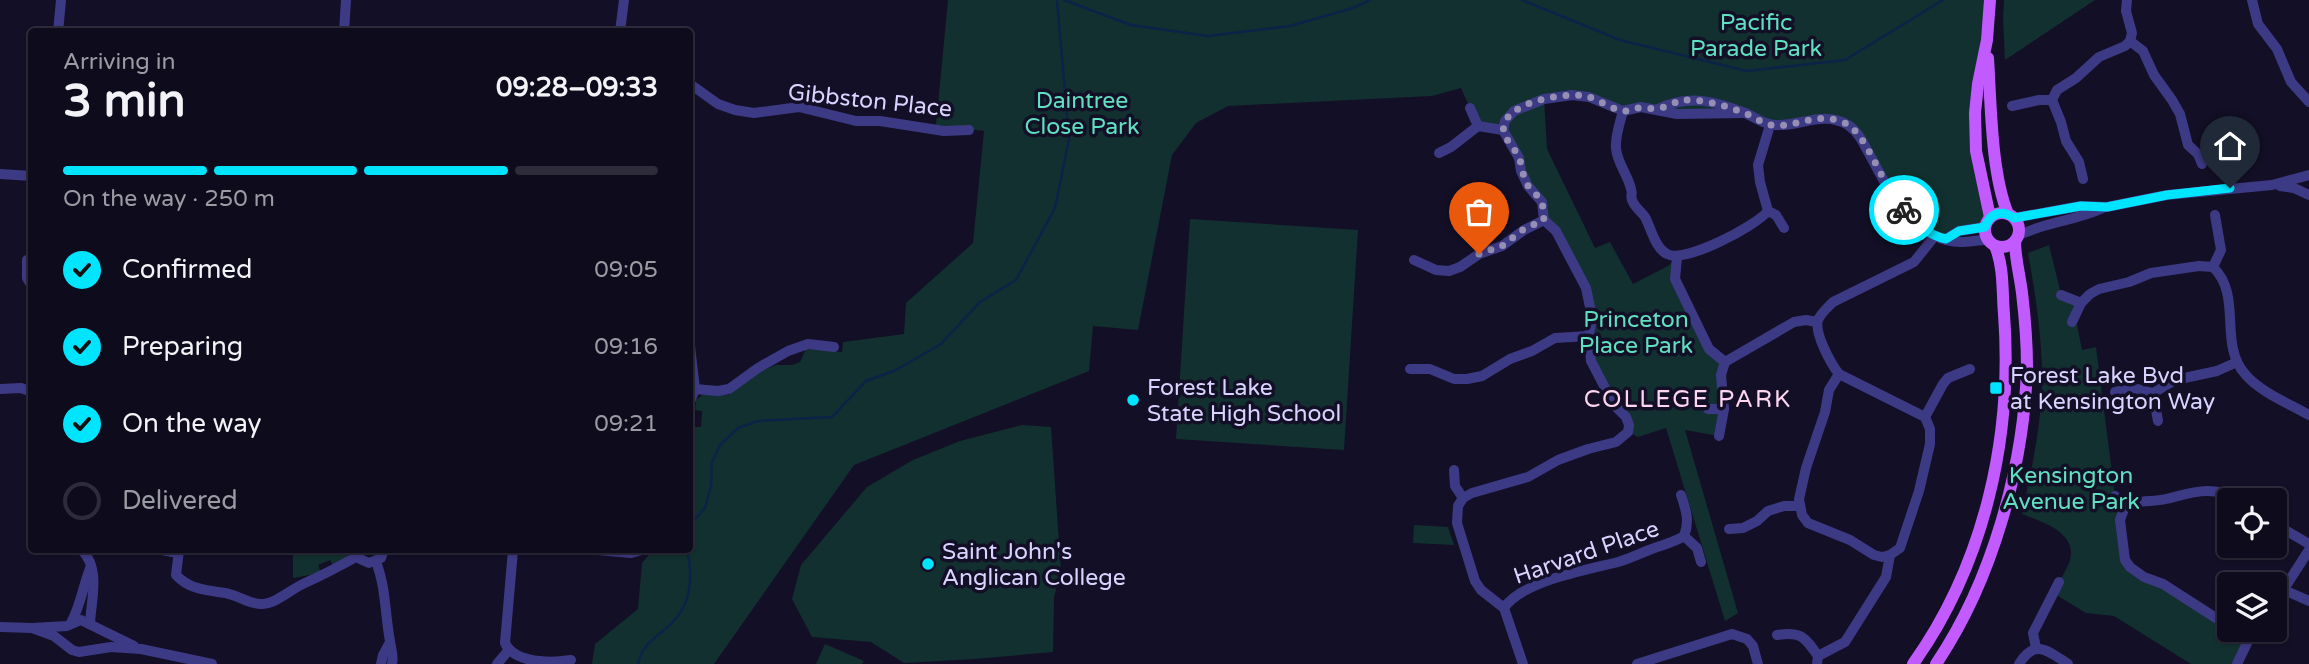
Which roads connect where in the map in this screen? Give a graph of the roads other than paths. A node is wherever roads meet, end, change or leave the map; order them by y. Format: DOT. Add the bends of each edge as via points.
graph roads {
  1 [pos="61,0"];
  2 [pos="346,0"];
  3 [pos="624,0"];
  4 [pos="1990,0"];
  5 [pos="2127,0"];
  6 [pos="2252,0"];
  7 [pos="58,28"];
  8 [pos="344,28"];
  9 [pos="620,28"];
  10 [pos="1987,40"];
  11 [pos="2130,41"];
  12 [pos="693,86"];
  13 [pos="2052,100"];
  14 [pos="2309,102"];
  15 [pos="2012,106"];
  16 [pos="1471,108"];
  17 [pos="1623,111"];
  18 [pos="1770,125"];
  19 [pos="1478,126"];
  20 [pos="969,130"];
  21 [pos="1503,130"];
  22 [pos="1439,153"];
  23 [pos="2202,164"];
  24 [pos="0,174"];
  25 [pos="2309,175"];
  26 [pos="28,176"];
  27 [pos="2083,179"];
  28 [pos="2309,181"];
  29 [pos="2272,185"];
  30 [pos="2309,187"];
  31 [pos="2309,195"];
  32 [pos="2107,207"];
  33 [pos="1768,211"];
  34 [pos="2216,215"];
  35 [pos="2011,216"];
  36 [pos="1544,220"];
  37 [pos="1784,228"];
  38 [pos="1989,232"];
  39 [pos="1934,237"];
  40 [pos="2016,238"];
  41 [pos="1677,257"];
  42 [pos="27,260"];
  43 [pos="1414,260"];
  44 [pos="2213,267"];
  45 [pos="28,280"];
  46 [pos="2061,295"];
  47 [pos="2081,303"];
  48 [pos="1818,322"];
  49 [pos="2072,322"];
  50 [pos="1589,336"];
  51 [pos="834,347"];
  52 [pos="1725,362"];
  53 [pos="2237,362"];
  54 [pos="1410,369"];
  55 [pos="1970,369"];
  56 [pos="693,372"];
  57 [pos="1839,374"];
  58 [pos="0,389"];
  59 [pos="695,389"];
  60 [pos="28,391"];
  61 [pos="2115,392"];
  62 [pos="2153,393"];
  63 [pos="693,394"];
  64 [pos="1708,409"];
  65 [pos="1724,409"];
  66 [pos="2309,415"];
  67 [pos="1925,417"];
  68 [pos="2158,421"];
  69 [pos="1719,436"];
  70 [pos="1454,470"];
  71 [pos="2217,492"];
  72 [pos="1681,495"];
  73 [pos="2115,496"];
  74 [pos="1463,498"];
  75 [pos="1799,506"];
  76 [pos="2124,509"];
  77 [pos="1729,529"];
  78 [pos="2287,531"];
  79 [pos="1684,536"];
  80 [pos="2309,544"];
  81 [pos="2309,550"];
  82 [pos="84,553"];
  83 [pos="178,553"];
  84 [pos="357,553"];
  85 [pos="383,553"];
  86 [pos="513,553"];
  87 [pos="1891,555"];
  88 [pos="376,562"];
  89 [pos="1701,562"];
  90 [pos="91,566"];
  91 [pos="2059,582"];
  92 [pos="2287,585"];
  93 [pos="2287,591"];
  94 [pos="2309,601"];
  95 [pos="1504,608"];
  96 [pos="2217,618"];
  97 [pos="69,625"];
  98 [pos="92,626"];
  99 [pos="0,627"];
  100 [pos="32,628"];
  101 [pos="1777,635"];
  102 [pos="390,642"];
  103 [pos="2248,642"];
  104 [pos="69,647"];
  105 [pos="2036,648"];
  106 [pos="141,649"];
  107 [pos="88,650"];
  108 [pos="508,651"];
  109 [pos="571,660"];
  110 [pos="1818,660"];
  111 [pos="74,664"];
  112 [pos="84,664"];
  113 [pos="212,664"];
  114 [pos="381,664"];
  115 [pos="392,664"];
  116 [pos="497,664"];
  117 [pos="1523,664"];
  118 [pos="1637,664"];
  119 [pos="1758,664"];
  120 [pos="1913,664"];
  121 [pos="1936,664"];
  122 [pos="2019,664"];
  123 [pos="2068,664"];
  124 [pos="2237,664"];
  1 -- 7 [label="street"];
  2 -- 8 [label="street"];
  3 -- 9 [label="street"];
  4 -- 10 [label="main road"];
  5 -- 11 [label="street"];
  6 -- 14 [label="street" via="2258,24 2277,49 2291,82"];
  10 -- 35 [label="main road" via="2001,197"];
  10 -- 38 [label="main road" via="1975,113"];
  11 -- 13 [label="street" via="2099,57 2057,90"];
  11 -- 23 [label="street" via="2143,51 2172,100 2188,145"];
  12 -- 20 [label="street, Gibbston Place" via="735,110 754,113 799,107 856,121"];
  13 -- 15 [label="street"];
  13 -- 27 [label="street"];
  16 -- 19 [label="street"];
  17 -- 18 [label="street" via="1641,107 1677,114 1745,113"];
  17 -- 21 [label="street" via="1572,94 1514,111"];
  17 -- 41 [label="street" via="1616,148 1632,199 1660,249"];
  18 -- 33 [label="street" via="1758,165"];
  18 -- 39 [label="street" via="1828,118 1846,124 1858,134 1890,194"];
  19 -- 21 [label="street"];
  19 -- 22 [label="street"];
  21 -- 36 [label="street" via="1528,186 1542,202"];
  24 -- 26 [label="street"];
  25 -- 29 [label="street"];
  28 -- 30 [label="street"];
  29 -- 31 [label="street"];
  29 -- 32 [label="street" via="2167,195"];
  32 -- 35 [label="street"];
  32 -- 40 [label="street" via="2034,228"];
  33 -- 37 [label="street"];
  33 -- 41 [label="street" via="1736,234"];
  34 -- 44 [label="street" via="2221,250"];
  35 -- 38 [label="main road" via="1999,213"];
  35 -- 40 [label="main road" via="2018,226"];
  36 -- 43 [label="street" via="1449,271"];
  36 -- 50 [label="street" via="1556,231 1586,288 1592,317"];
  38 -- 39 [label="street" via="1960,242"];
  38 -- 40 [label="main road" via="2006,247"];
  38 -- 120 [label="main road" via="2002,262 2007,354 1996,467 1970,558"];
  39 -- 48 [label="street" via="1914,262 1833,302"];
  40 -- 121 [label="main road" via="2027,367 2016,460 1990,554 1969,605"];
  41 -- 52 [label="street" via="1675,279 1709,349"];
  42 -- 45 [label="street"];
  44 -- 47 [label="street" via="2151,273 2099,289"];
  44 -- 53 [label="street" via="2227,285"];
  46 -- 47 [label="street"];
  47 -- 49 [label="street"];
  48 -- 52 [label="street" via="1794,322"];
  48 -- 57 [label="street" via="1818,332"];
  50 -- 54 [label="street" via="1555,338 1482,376 1467,379"];
  50 -- 74 [label="street" via="1591,361 1626,417 1628,432 1616,442"];
  51 -- 59 [label="street" via="808,344 758,368 729,389"];
  52 -- 65 [label="street" via="1721,375"];
  53 -- 62 [label="street" via="2175,380"];
  53 -- 66 [label="street" via="2253,382"];
  55 -- 67 [label="street" via="1948,378"];
  56 -- 59 [label="street"];
  57 -- 67 [label="street"];
  57 -- 75 [label="street" via="1829,390"];
  58 -- 60 [label="street"];
  59 -- 63 [label="street"];
  61 -- 62 [label="street" via="2134,388"];
  62 -- 68 [label="street"];
  64 -- 65 [label="street"];
  65 -- 69 [label="street"];
  67 -- 87 [label="street" via="1930,444 1919,491 1899,548"];
  70 -- 74 [label="street" via="1455,486"];
  71 -- 76 [label="street" via="2192,491 2164,500 2133,502"];
  72 -- 79 [label="street, Harvard Place" via="1688,517"];
  73 -- 76 [label="street"];
  74 -- 95 [label="street" via="1457,523 1475,581"];
  75 -- 77 [label="street" via="1784,506 1743,528"];
  75 -- 87 [label="street" via="1808,523 1874,555"];
  76 -- 96 [label="street" via="2120,520 2130,567"];
  78 -- 80 [label="street"];
  79 -- 89 [label="street, Harvard Place" via="1697,548"];
  79 -- 95 [label="street, Harvard Place" via="1523,591"];
  81 -- 92 [label="street"];
  82 -- 90 [label="street"];
  83 -- 84 [label="street" via="176,575 184,583 264,604 318,579"];
  84 -- 88 [label="street" via="366,562"];
  85 -- 88 [label="street"];
  86 -- 108 [label="street"];
  87 -- 110 [label="street" via="1886,577 1846,642"];
  88 -- 102 [label="street"];
  90 -- 97 [label="street" via="78,611"];
  90 -- 98 [label="street"];
  91 -- 105 [label="street" via="2034,633"];
  93 -- 94 [label="street"];
  95 -- 117 [label="street"];
  97 -- 98 [label="street" via="81,620"];
  97 -- 100 [label="street"];
  97 -- 104 [label="street" via="64,635"];
  98 -- 106 [label="street"];
  98 -- 107 [label="street" via="95,640"];
  99 -- 100 [label="street"];
  100 -- 104 [label="street"];
  101 -- 110 [label="street" via="1792,632 1806,638"];
  102 -- 114 [label="street"];
  102 -- 115 [label="street"];
  103 -- 124 [label="street"];
  104 -- 107 [label="street"];
  104 -- 111 [label="street"];
  105 -- 122 [label="street"];
  105 -- 123 [label="street"];
  106 -- 107 [label="street"];
  106 -- 113 [label="street"];
  107 -- 112 [label="street"];
  108 -- 109 [label="street" via="550,663"];
  108 -- 116 [label="street"];
  118 -- 119 [label="street" via="1732,634 1747,639"];
}
